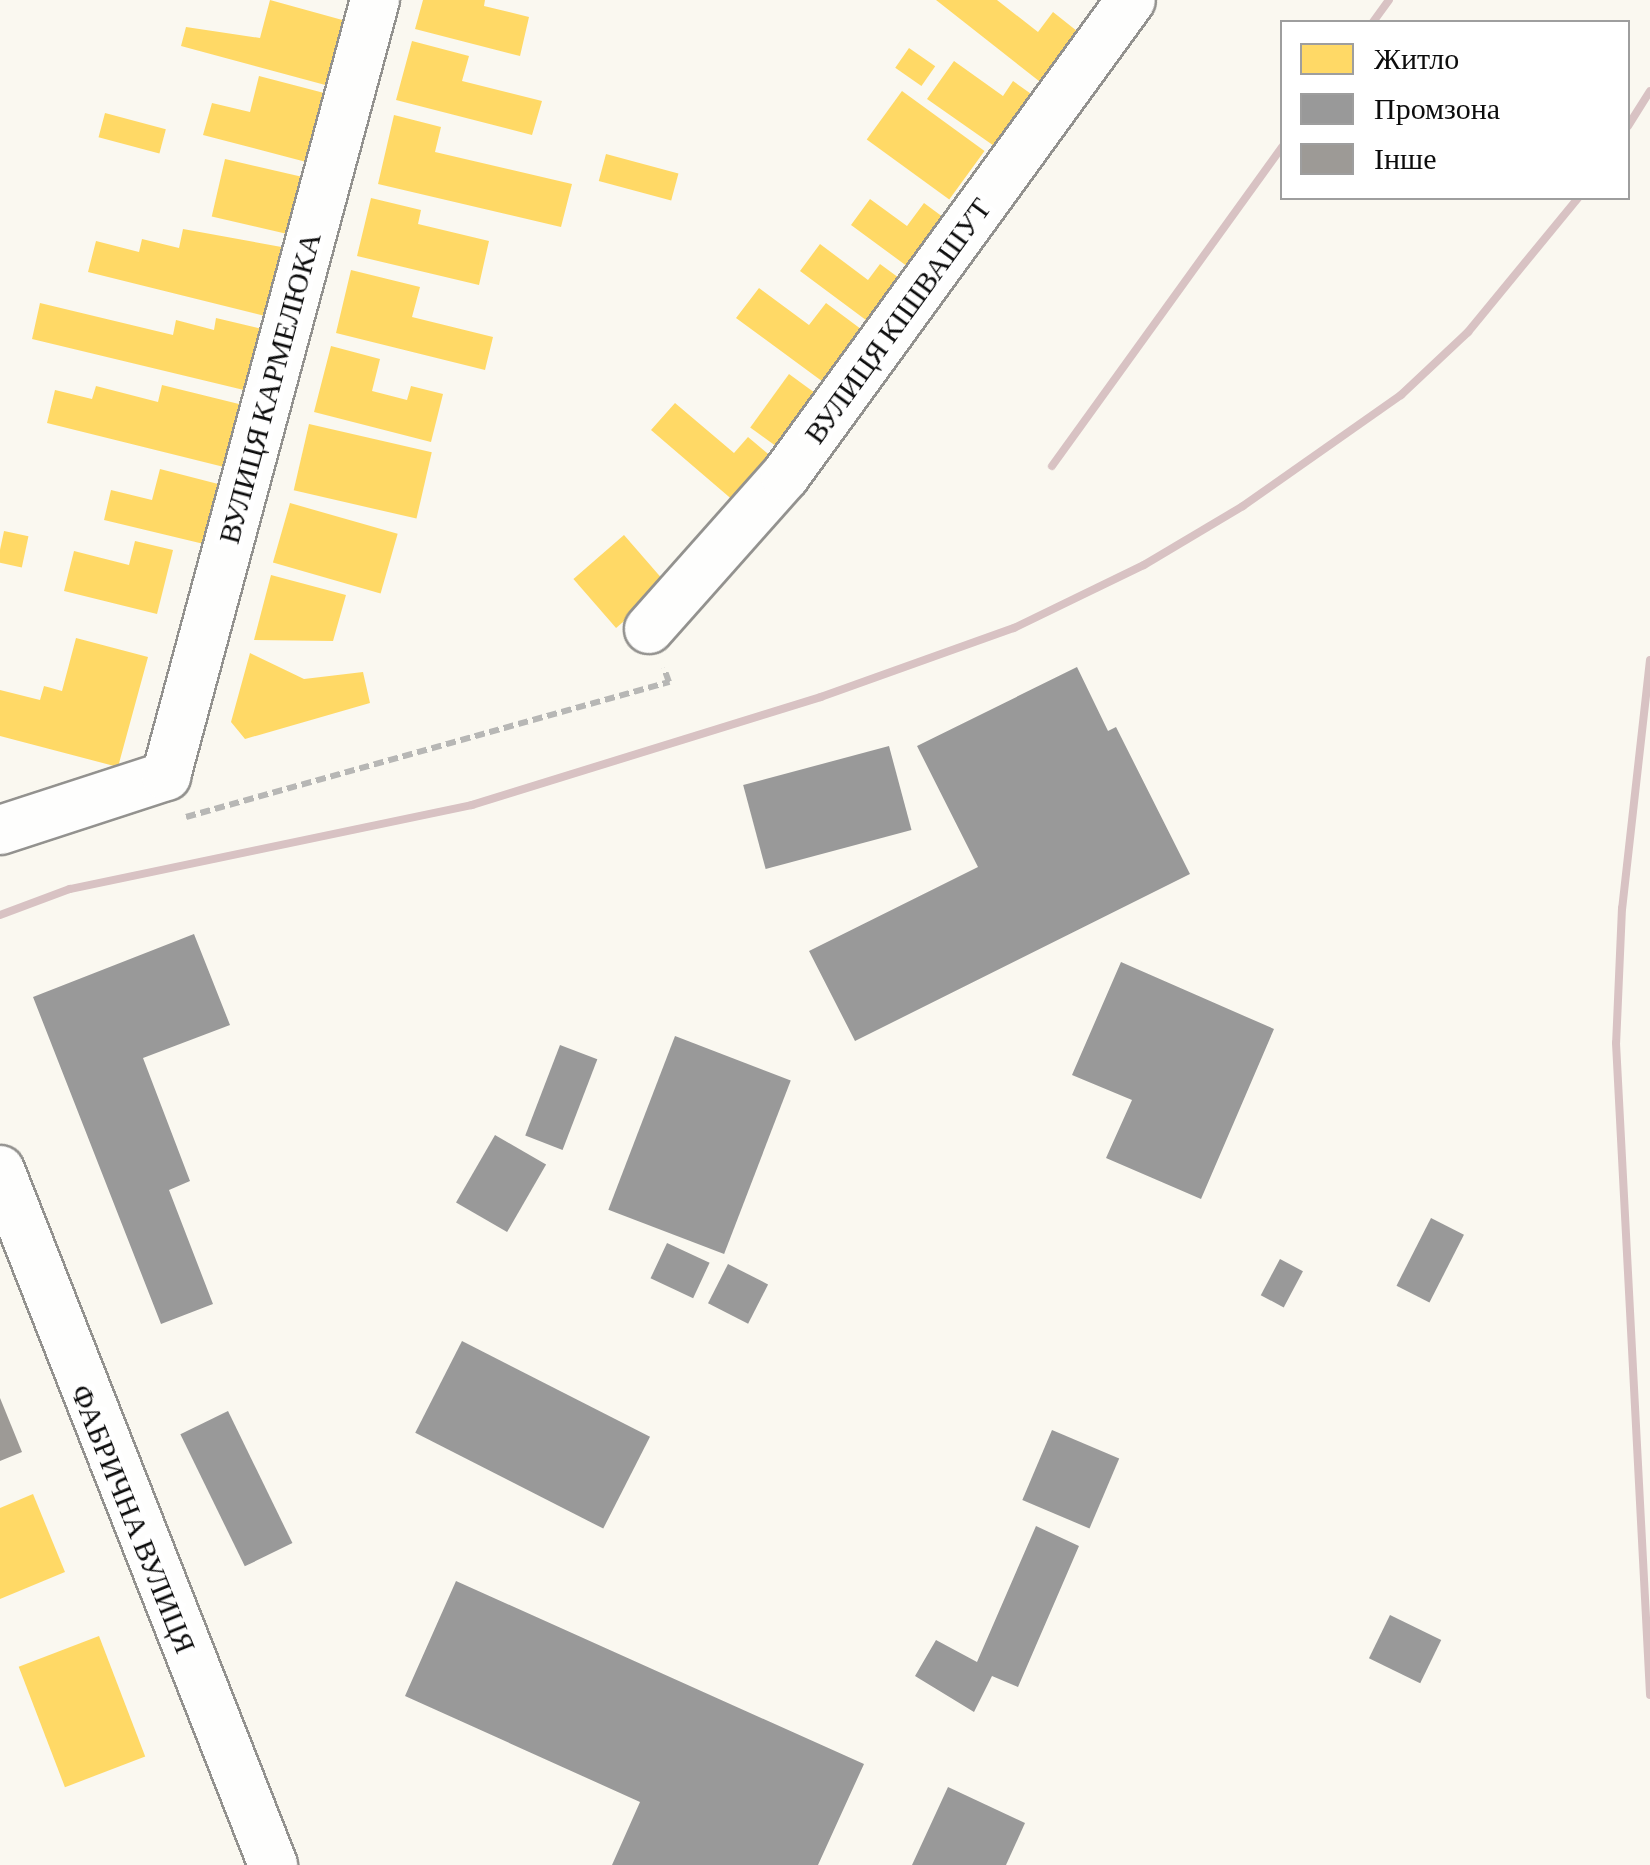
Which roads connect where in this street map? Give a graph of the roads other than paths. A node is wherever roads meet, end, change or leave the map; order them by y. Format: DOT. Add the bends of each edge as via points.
graph roads {
  1 [pos="375,0"];
  2 [pos="1131,0"];
  3 [pos="649,629"];
  4 [pos="0,830"];
  5 [pos="0,1170"];
  6 [pos="272,1865"];
  1 -- 4 [label="street, ВУЛИЦЯ КАРМЕЛЮКА" via="171,798"];
  2 -- 3 [label="street, ВУЛИЦЯ КІШВАШУТ" via="785,476"];
  5 -- 6 [label="street, ФАБРИЧНА ВУЛИЦЯ"];
}
